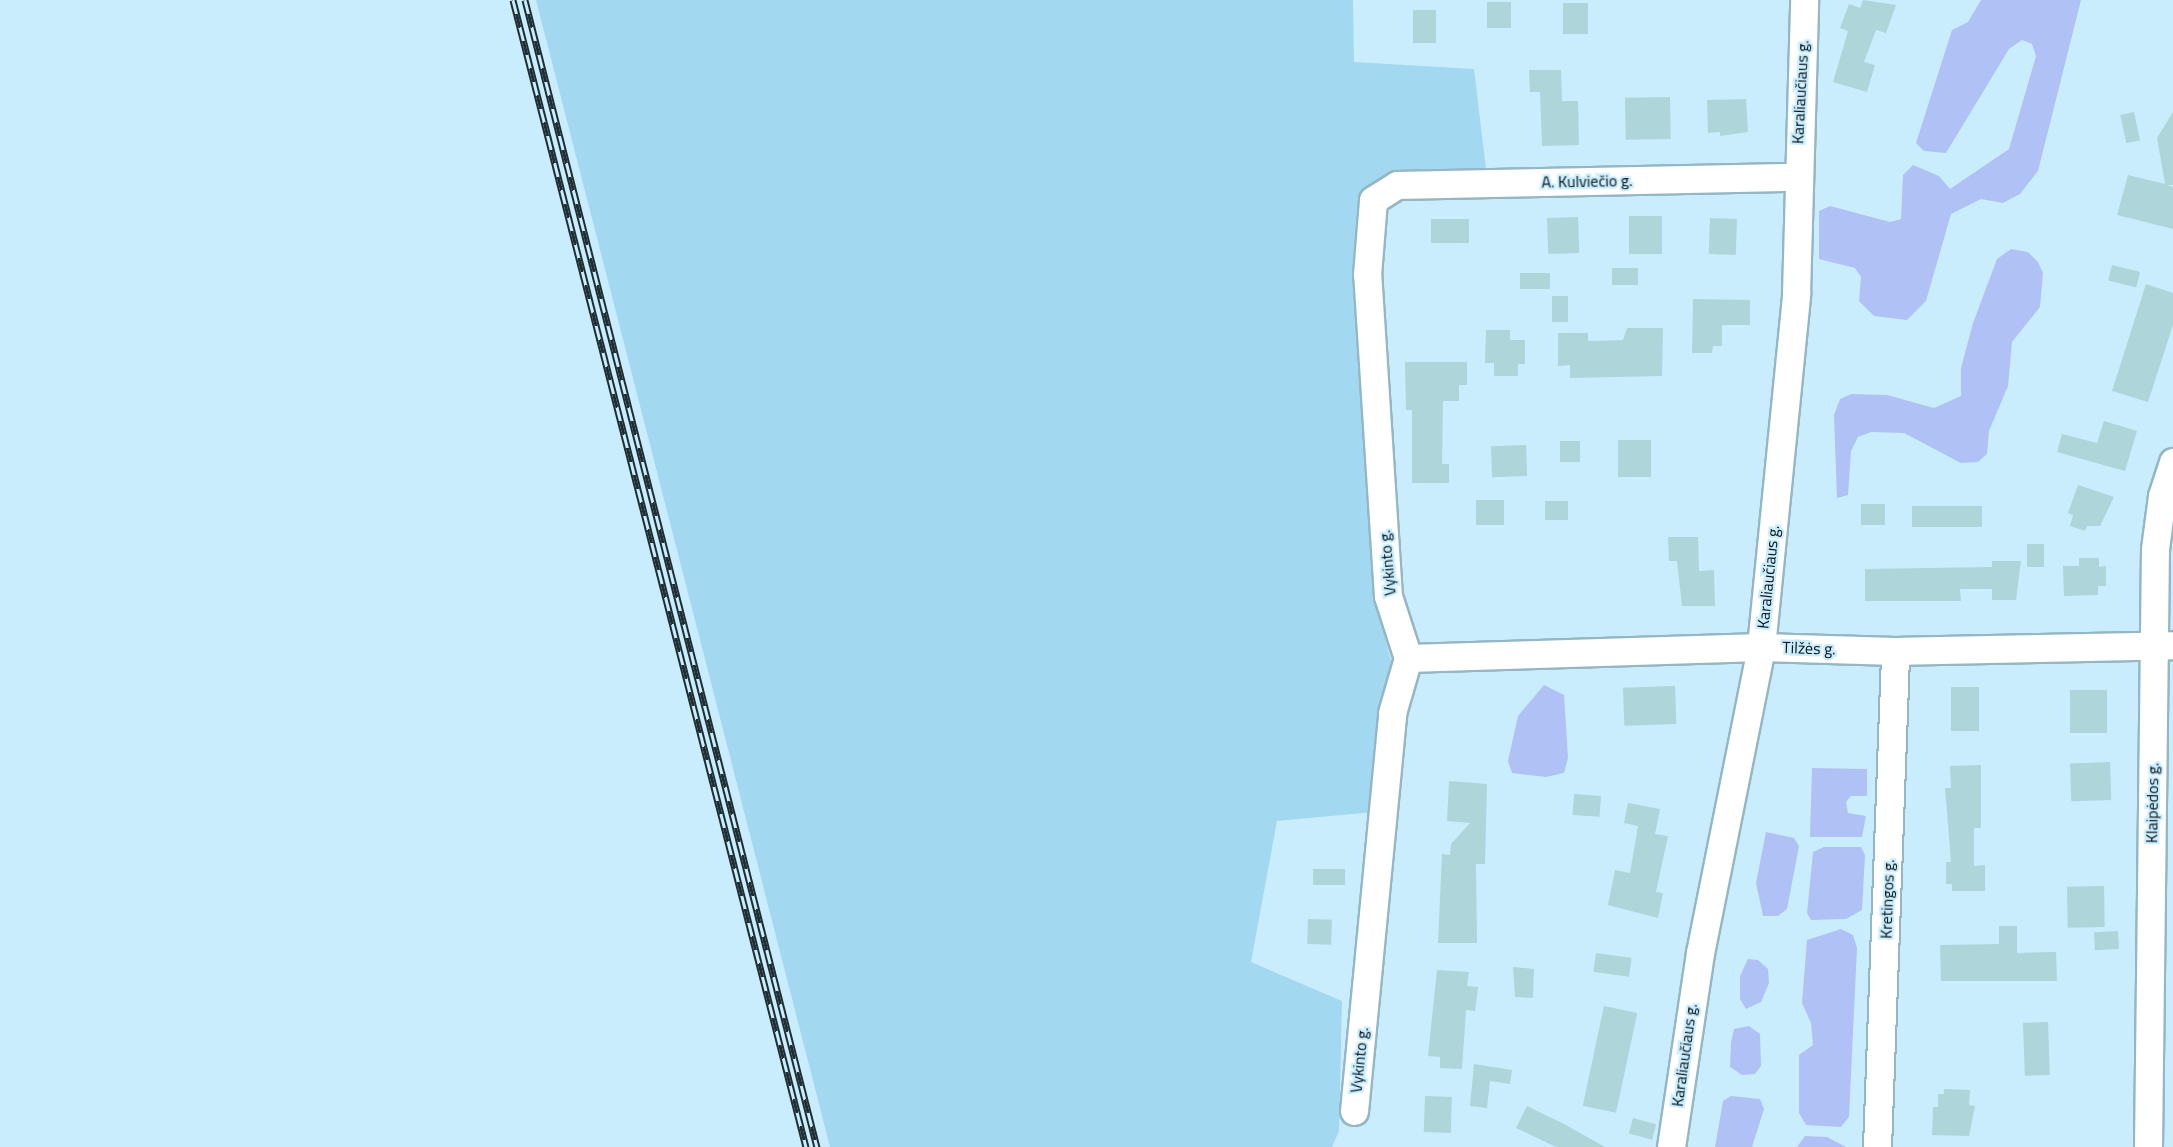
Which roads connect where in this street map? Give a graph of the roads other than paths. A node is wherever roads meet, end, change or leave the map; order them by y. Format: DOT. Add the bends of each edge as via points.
graph roads {
  1 [pos="1804,0"];
  2 [pos="1796,177"];
  3 [pos="1381,192"];
  4 [pos="2173,462"];
  5 [pos="2163,645"];
  6 [pos="1761,647"];
  7 [pos="1895,651"];
  8 [pos="1408,658"];
  9 [pos="1354,1111"];
  10 [pos="1671,1147"];
  11 [pos="1877,1147"];
  12 [pos="2148,1147"];
  1 -- 2 [label="street, Karaliaučiaus g."];
  2 -- 3 [label="street, A. Kulviečio g." via="1396,185"];
  2 -- 6 [label="street, Karaliaučiaus g." via="1796,294"];
  3 -- 8 [label="street, Vykinto g." via="1373,200 1367,275 1388,596"];
  4 -- 5 [label="street, Klaipėdos g." via="2162,496 2154,549"];
  5 -- 7 [label="street, Tilžės g."];
  5 -- 12 [label="street, Klaipėdos g."];
  6 -- 7 [label="street, Tilžės g."];
  6 -- 8 [label="street, Tilžės g."];
  6 -- 10 [label="street, Karaliaučiaus g." via="1700,953"];
  7 -- 11 [label="street, Kretingos g."];
  8 -- 9 [label="street, Vykinto g." via="1392,713"];
}
